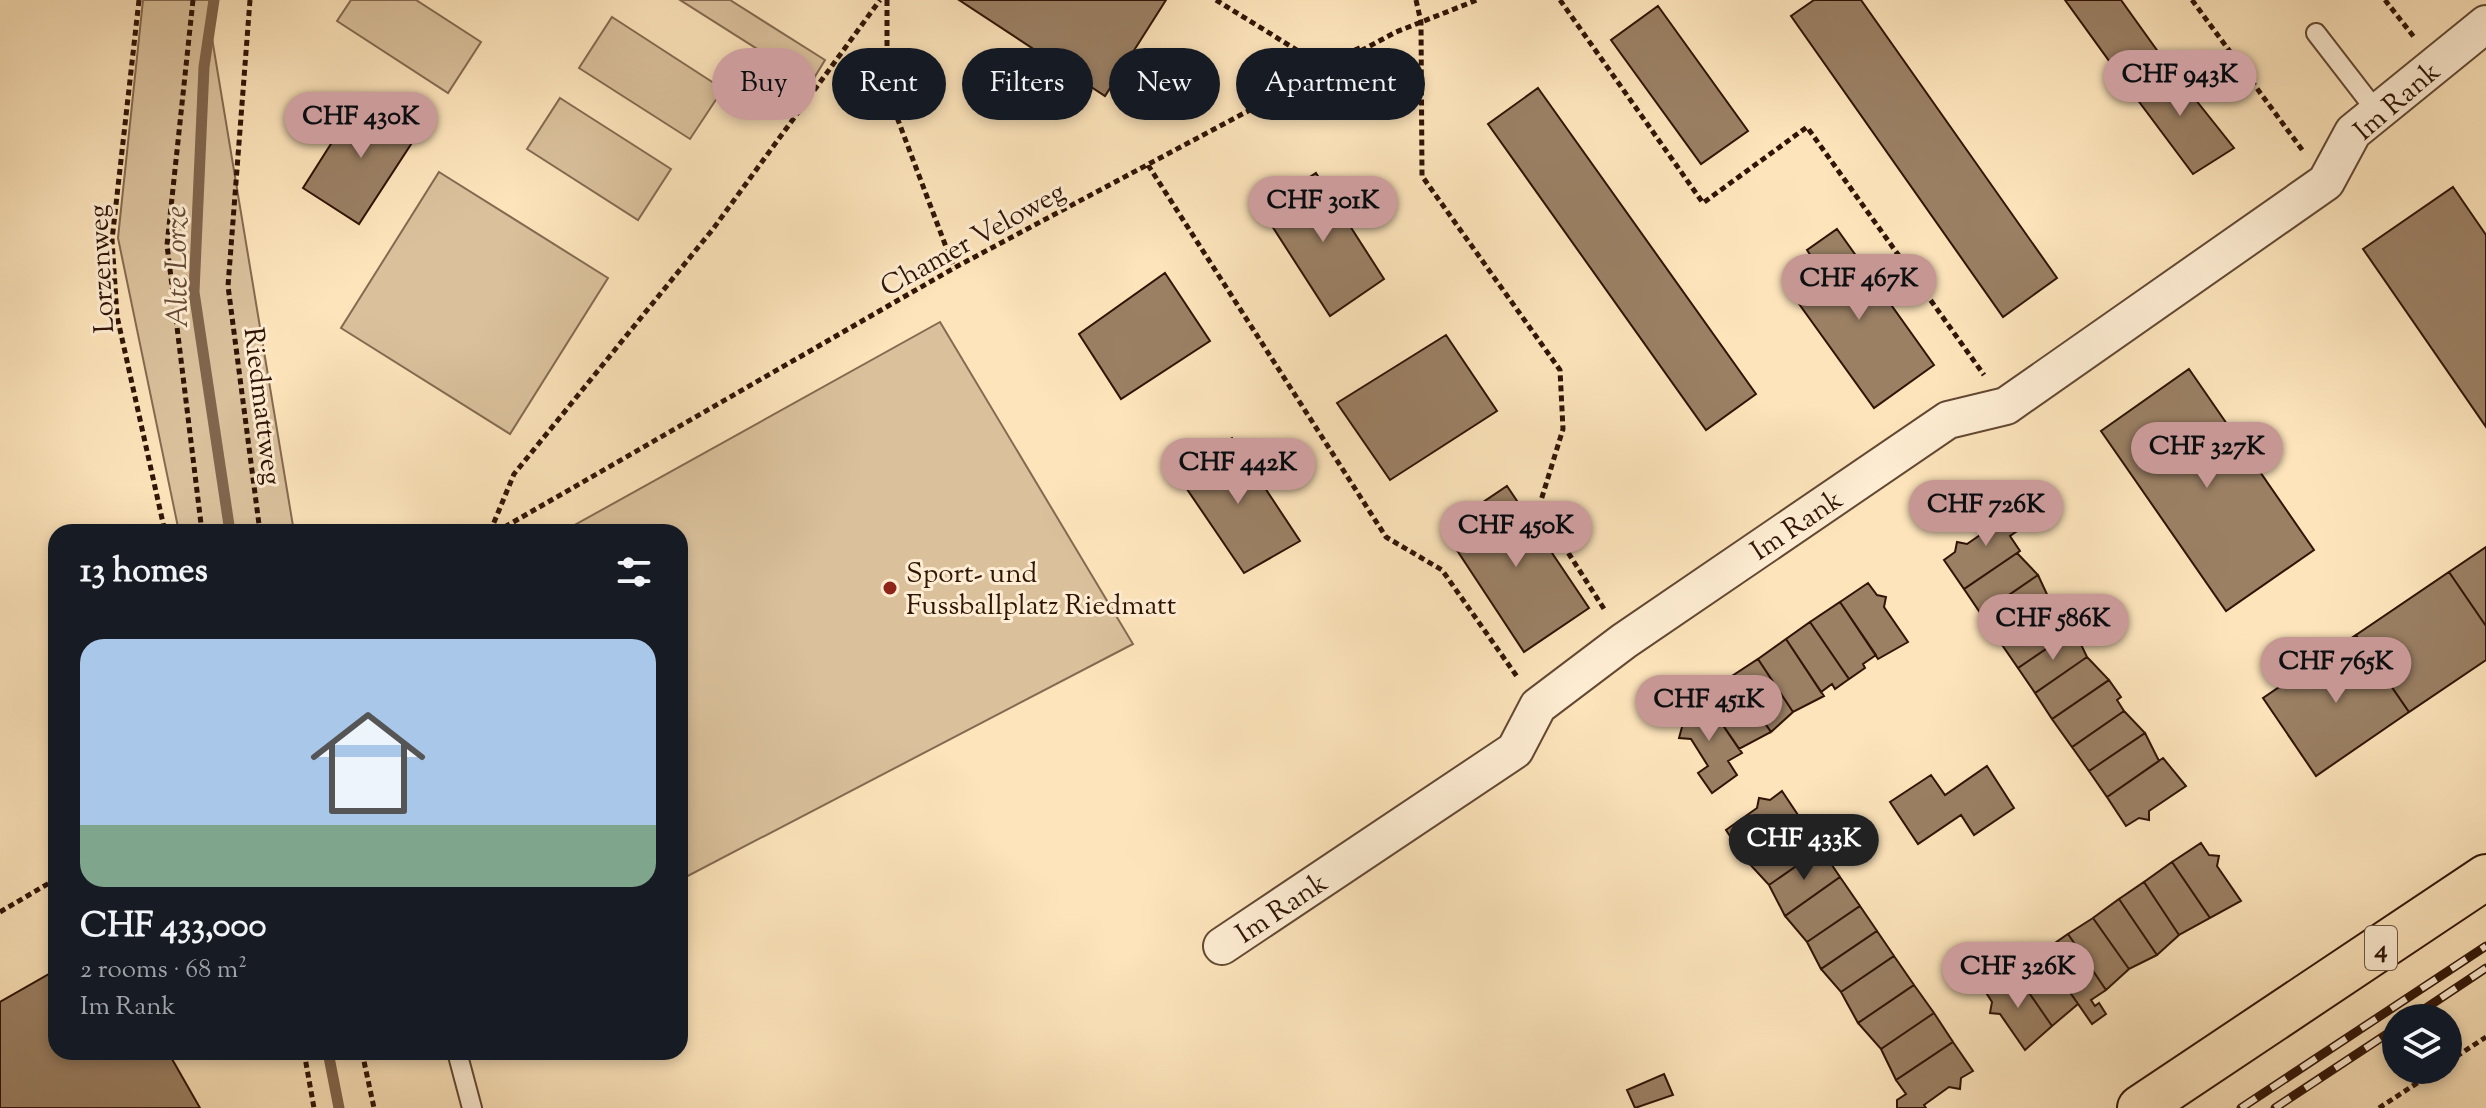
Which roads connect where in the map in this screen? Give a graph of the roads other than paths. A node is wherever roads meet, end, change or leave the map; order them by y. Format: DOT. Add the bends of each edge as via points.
graph roads {
  1 [pos="2486,24"];
  2 [pos="2316,33"];
  3 [pos="2377,112"];
  4 [pos="2486,877"];
  5 [pos="1222,946"];
  6 [pos="459,1060"];
  7 [pos="472,1108"];
  8 [pos="2140,1108"];
  1 -- 3 [label="street, Im Rank"];
  2 -- 3 [label="lane"];
  3 -- 5 [label="street, Im Rank" via="2353,132 2326,182 2006,406 1948,420 1624,641 1538,706 1515,750"];
  4 -- 8 [label="main road, 4"];
  6 -- 7 [label="lane"];
}
